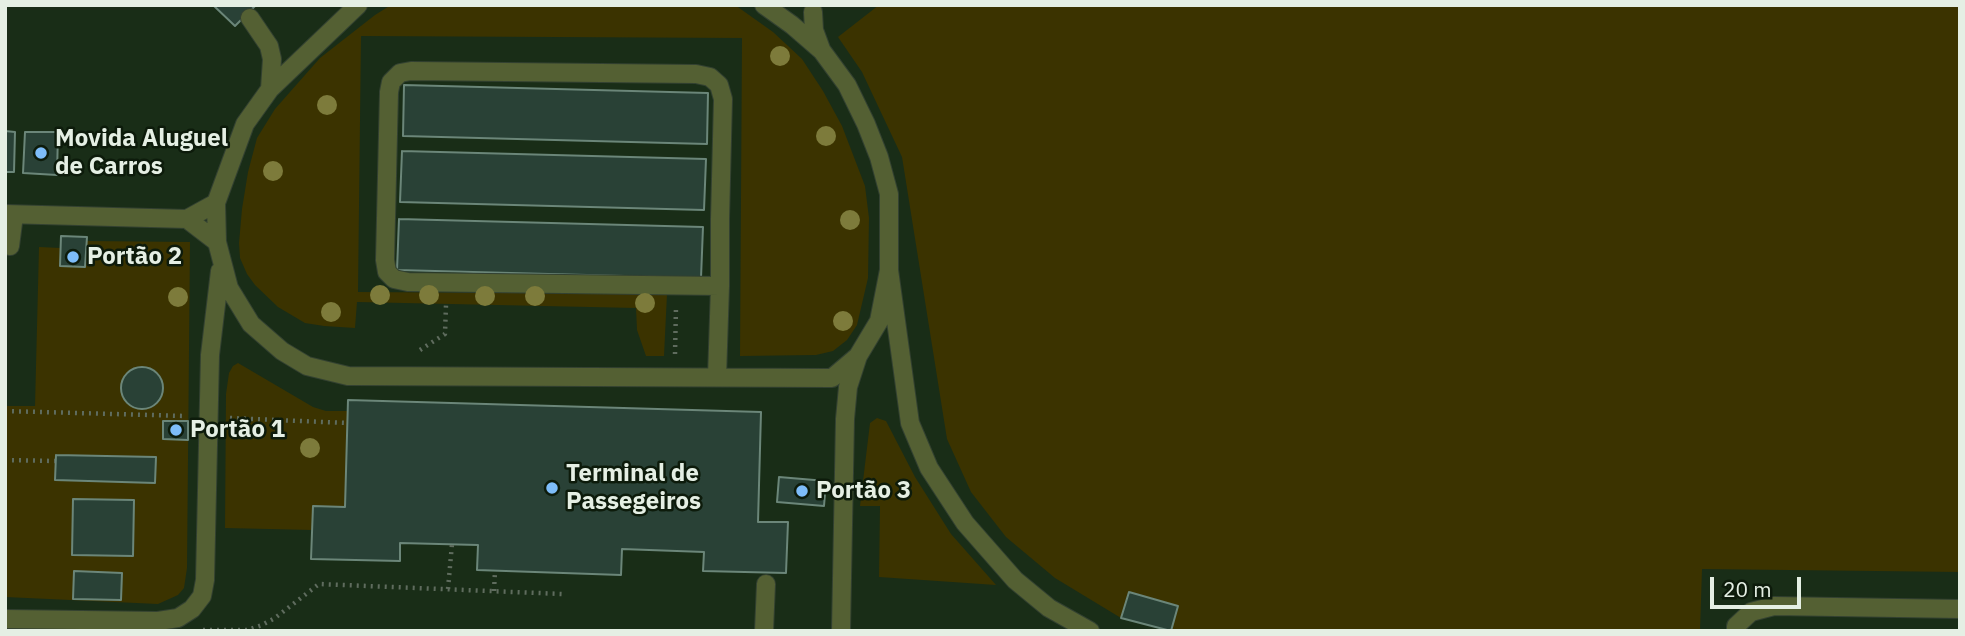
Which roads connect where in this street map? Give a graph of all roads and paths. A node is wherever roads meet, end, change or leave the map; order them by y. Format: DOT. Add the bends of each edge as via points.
graph roads {
  1 [pos="358,5"];
  2 [pos="764,5"];
  3 [pos="813,12"];
  4 [pos="250,18"];
  5 [pos="822,51"];
  6 [pos="270,89"];
  7 [pos="216,202"];
  8 [pos="9,215"];
  9 [pos="187,219"];
  10 [pos="217,242"];
  11 [pos="10,246"];
  12 [pos="221,263"];
  13 [pos="889,270"];
  14 [pos="677,285"];
  15 [pos="720,286"];
  16 [pos="445,334"];
  17 [pos="420,350"];
  18 [pos="858,356"];
  19 [pos="673,376"];
  20 [pos="716,377"];
  21 [pos="5,411"];
  22 [pos="208,417"];
  23 [pos="347,423"];
  24 [pos="5,460"];
  25 [pos="55,461"];
  26 [pos="452,544"];
  27 [pos="495,571"];
  28 [pos="766,584"];
  29 [pos="449,589"];
  30 [pos="494,591"];
  31 [pos="562,594"];
  32 [pos="1960,609"];
  33 [pos="5,619"];
  34 [pos="54,625"];
  35 [pos="197,630"];
  36 [pos="764,631"];
  37 [pos="841,631"];
  38 [pos="1090,631"];
  39 [pos="1736,631"];
  1 -- 6 [label="street"];
  2 -- 5 [label="street"];
  3 -- 5 [label="street"];
  4 -- 6 [label="street" via="269,46"];
  5 -- 13 [label="street" via="847,85 879,157 889,194"];
  6 -- 7 [label="street" via="245,124"];
  7 -- 9 [label="street"];
  7 -- 10 [label="street"];
  8 -- 9 [label="street"];
  8 -- 11 [label="street"];
  9 -- 10 [label="street"];
  10 -- 12 [label="street"];
  12 -- 19 [label="street" via="229,288 251,324 307,366 348,376"];
  12 -- 22 [label="street"];
  13 -- 18 [label="street" via="879,321"];
  13 -- 38 [label="street" via="911,424 929,468 965,523 1015,580 1049,608"];
  14 -- 15 [label="street"];
  14 -- 15 [label="street" via="394,279 385,260 391,82 400,73 411,71 710,77 719,85 723,99"];
  14 -- 19 [label="path"];
  15 -- 20 [label="street"];
  16 -- 17 [label="path"];
  18 -- 20 [label="street" via="832,378"];
  18 -- 37 [label="street" via="848,387 845,419"];
  19 -- 20 [label="street"];
  21 -- 22 [label="path"];
  22 -- 23 [label="path"];
  22 -- 34 [label="street" via="205,580 197,603 178,618"];
  24 -- 25 [label="path"];
  26 -- 29 [label="path"];
  27 -- 30 [label="path"];
  28 -- 36 [label="street"];
  29 -- 30 [label="path"];
  29 -- 35 [label="path" via="319,584 262,625 248,630"];
  30 -- 31 [label="path"];
  32 -- 39 [label="street" via="1774,606 1751,612 1736,625"];
  33 -- 34 [label="street"];
}
